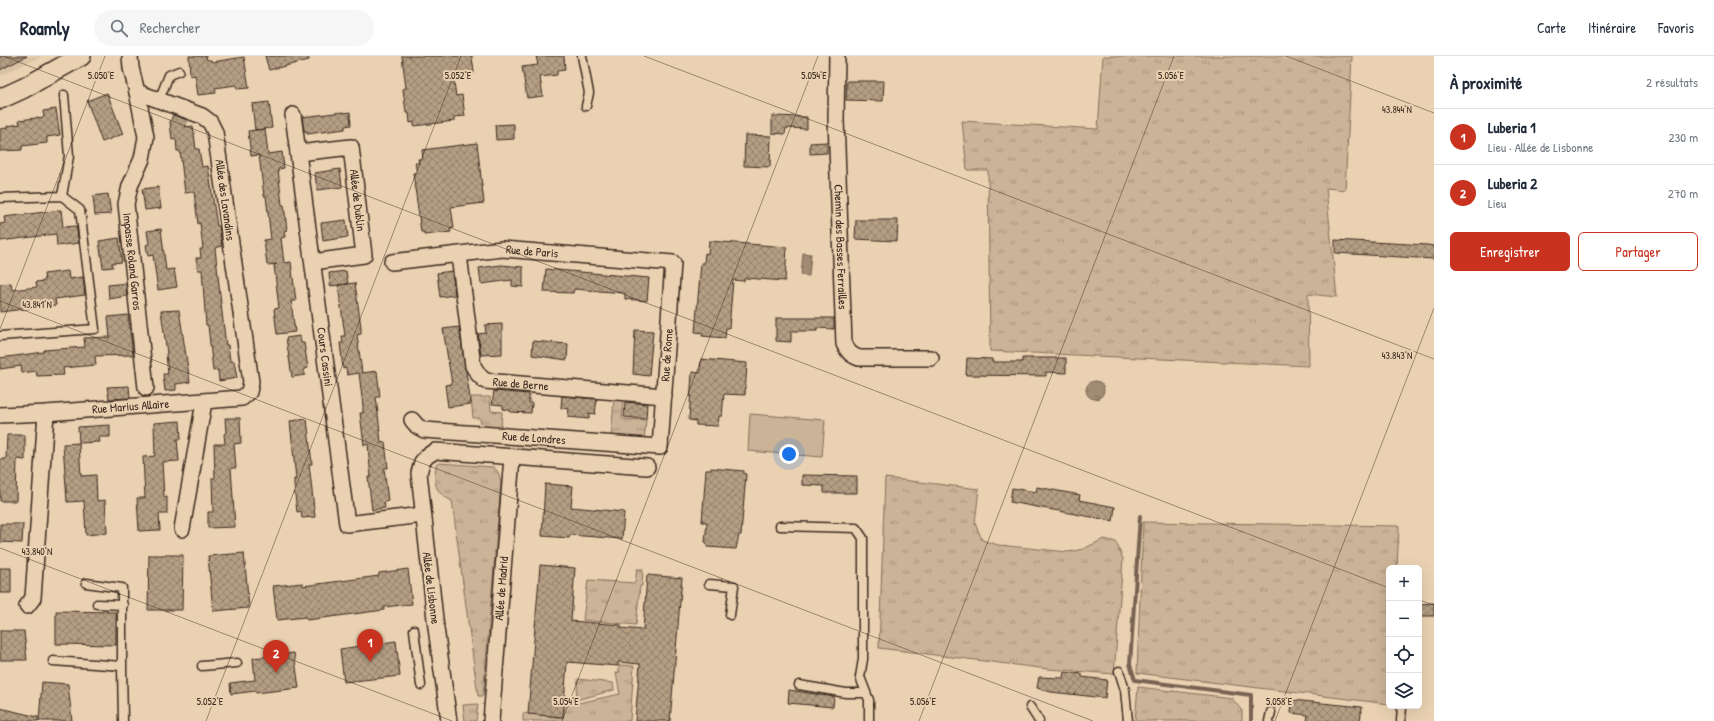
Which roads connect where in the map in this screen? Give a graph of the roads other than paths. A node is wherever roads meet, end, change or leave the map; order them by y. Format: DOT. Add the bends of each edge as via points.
graph roads {
  1 [pos="80,56"];
  2 [pos="582,56"];
  3 [pos="836,56"];
  4 [pos="128,60"];
  5 [pos="178,71"];
  6 [pos="137,92"];
  7 [pos="64,95"];
  8 [pos="0,99"];
  9 [pos="159,100"];
  10 [pos="586,106"];
  11 [pos="293,114"];
  12 [pos="298,153"];
  13 [pos="62,196"];
  14 [pos="0,198"];
  15 [pos="459,255"];
  16 [pos="313,262"];
  17 [pos="392,262"];
  18 [pos="673,263"];
  19 [pos="0,336"];
  20 [pos="931,358"];
  21 [pos="251,382"];
  22 [pos="146,388"];
  23 [pos="664,396"];
  24 [pos="204,402"];
  25 [pos="46,413"];
  26 [pos="0,415"];
  27 [pos="412,420"];
  28 [pos="660,447"];
  29 [pos="512,457"];
  30 [pos="647,467"];
  31 [pos="422,515"];
  32 [pos="780,526"];
  33 [pos="182,529"];
  34 [pos="86,583"];
  35 [pos="709,584"];
  36 [pos="97,604"];
  37 [pos="123,605"];
  38 [pos="27,606"];
  39 [pos="730,615"];
  40 [pos="414,630"];
  41 [pos="53,661"];
  42 [pos="237,663"];
  43 [pos="122,666"];
  44 [pos="202,666"];
  45 [pos="1119,671"];
  46 [pos="421,685"];
  47 [pos="799,685"];
  48 [pos="866,693"];
  49 [pos="1030,707"];
  50 [pos="1402,709"];
  51 [pos="1270,712"];
  52 [pos="123,721"];
  53 [pos="449,721"];
  54 [pos="491,721"];
  55 [pos="869,721"];
  56 [pos="1039,721"];
  57 [pos="1128,721"];
  58 [pos="1269,721"];
  59 [pos="1401,721"];
  1 -- 8 [label="street"];
  2 -- 10 [label="lane" via="589,93"];
  3 -- 20 [label="street, Chemin des Basses Ferrailles" via="844,344 847,351 859,358"];
  4 -- 6 [label="street"];
  5 -- 9 [label="lane" via="169,75"];
  6 -- 9 [label="street, Allée des Lavandins"];
  6 -- 22 [label="street, Impasse Roland Garros" via="146,137 142,159 130,186 126,204"];
  7 -- 13 [label="lane" via="69,156"];
  9 -- 21 [label="street, Allée des Lavandins" via="202,116 210,122 215,132"];
  11 -- 12 [label="street, Cours Cassini"];
  12 -- 16 [label="street, Cours Cassini"];
  12 -- 16 [label="street, Allée de Dublin" via="351,148 364,255"];
  13 -- 14 [label="lane"];
  13 -- 19 [label="lane" via="80,210 95,329"];
  15 -- 17 [label="street, Rue de Paris"];
  15 -- 18 [label="street, Rue de Paris" via="502,249"];
  15 -- 23 [label="street, Rue de Berne" via="473,366 485,381"];
  16 -- 31 [label="street, Cours Cassini" via="347,524"];
  18 -- 23 [label="street, Rue de Rome"];
  21 -- 24 [label="street, Rue Marius Allaire" via="249,392 242,398"];
  23 -- 28 [label="street, Rue de Rome"];
  24 -- 25 [label="street, Rue Marius Allaire"];
  24 -- 33 [label="street"];
  25 -- 26 [label="street, Rue Marius Allaire"];
  25 -- 38 [label="street" via="33,598"];
  27 -- 28 [label="street, Rue de Londres" via="424,430"];
  29 -- 30 [label="street"];
  29 -- 31 [label="street, Allée de Lisbonne" via="435,451 427,456 418,473"];
  29 -- 54 [label="street, Allée de Madrid"];
  31 -- 53 [label="street, Allée de Lisbonne"];
  32 -- 48 [label="lane" via="856,528 863,538 863,659 860,677"];
  34 -- 37 [label="lane" via="122,588"];
  35 -- 39 [label="lane" via="734,586"];
  36 -- 37 [label="lane"];
  37 -- 43 [label="lane"];
  40 -- 46 [label="lane"];
  41 -- 43 [label="lane"];
  42 -- 44 [label="lane"];
  43 -- 52 [label="lane"];
  45 -- 57 [label="lane" via="1125,690"];
  47 -- 48 [label="lane" via="846,693"];
  48 -- 55 [label="lane" via="869,700"];
  49 -- 56 [label="lane"];
  50 -- 59 [label="lane"];
  51 -- 58 [label="lane"];
}
